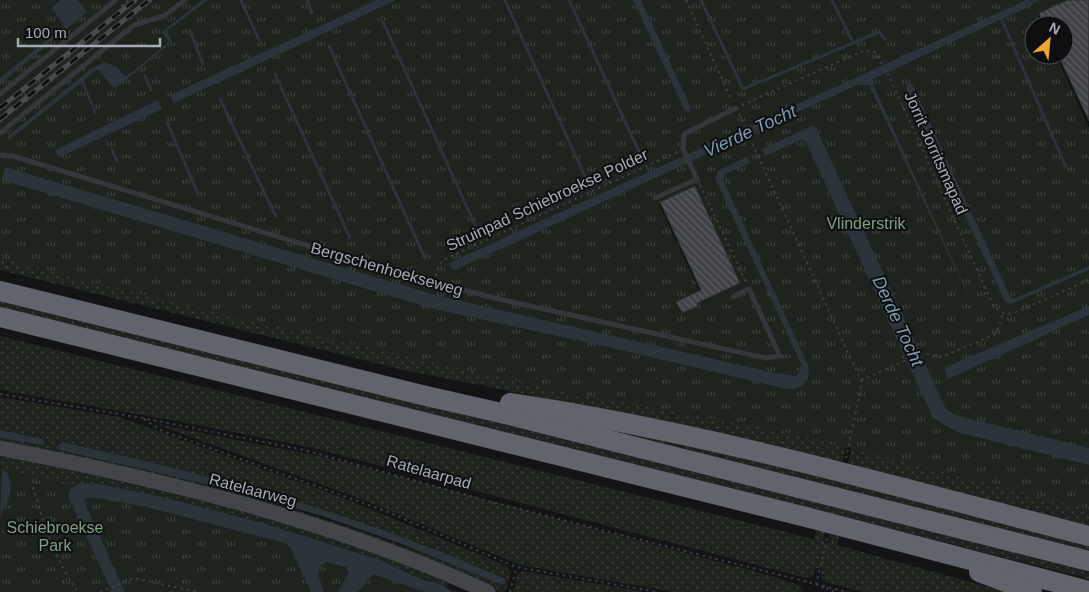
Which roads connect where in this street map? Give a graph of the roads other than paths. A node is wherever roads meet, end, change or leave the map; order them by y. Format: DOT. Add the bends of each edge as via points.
graph roads {
  1 [pos="116,0"];
  2 [pos="186,0"];
  3 [pos="0,94"];
  4 [pos="736,108"];
  5 [pos="0,132"];
  6 [pos="0,155"];
  7 [pos="655,198"];
  8 [pos="0,291"];
  9 [pos="732,297"];
  10 [pos="0,316"];
  11 [pos="426,396"];
  12 [pos="0,448"];
  13 [pos="1089,536"];
  14 [pos="924,547"];
  15 [pos="1089,561"];
  16 [pos="1089,591"];
  17 [pos="488,592"];
  18 [pos="1032,592"];
  1 -- 3 [label="lane"];
  2 -- 5 [label="lane" via="164,16 134,25"];
  4 -- 7 [label="lane" via="687,131 682,139 684,150 697,179"];
  6 -- 9 [label="lane, Bergschenhoekseweg" via="434,283 765,358 780,356 749,289"];
  8 -- 11 [label="highway"];
  10 -- 14 [label="highway"];
  11 -- 13 [label="highway" via="506,403 639,426"];
  11 -- 15 [label="highway"];
  12 -- 17 [label="street, Ratelaarweg" via="153,481 303,522 408,558"];
  14 -- 16 [label="highway"];
  14 -- 18 [label="highway" via="1003,583"];
}
